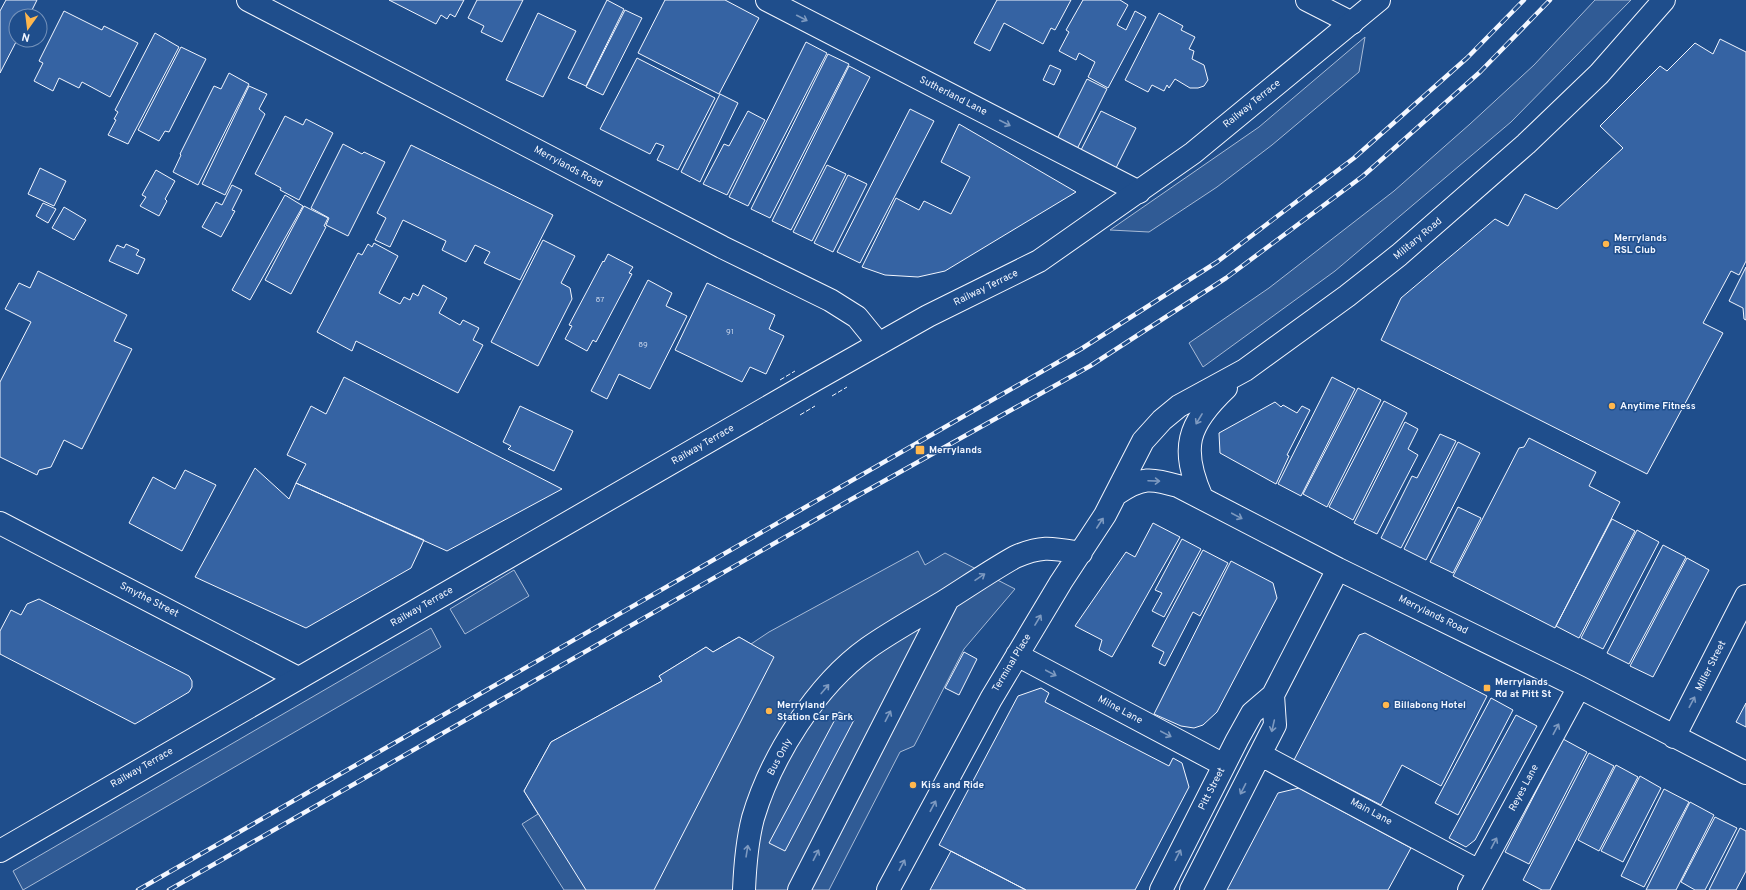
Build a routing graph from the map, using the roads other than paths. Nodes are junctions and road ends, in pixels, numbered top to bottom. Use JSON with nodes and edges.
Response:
{"nodes":[{"id":1,"x":248,"y":0,"type":"edge"},
{"id":2,"x":767,"y":0,"type":"edge"},
{"id":3,"x":1307,"y":0,"type":"edge"},
{"id":4,"x":1379,"y":0,"type":"edge"},
{"id":5,"x":1664,"y":0,"type":"edge"},
{"id":6,"x":1352,"y":23,"type":"junction"},
{"id":7,"x":1139,"y":192,"type":"junction"},
{"id":8,"x":879,"y":344,"type":"junction"},
{"id":9,"x":1245,"y":370,"type":"junction"},
{"id":10,"x":1143,"y":441,"type":"joint"},
{"id":11,"x":1118,"y":493,"type":"junction"},
{"id":12,"x":1202,"y":498,"type":"junction"},
{"id":13,"x":0,"y":524,"type":"edge"},
{"id":14,"x":1081,"y":553,"type":"junction"},
{"id":15,"x":1338,"y":569,"type":"junction"},
{"id":16,"x":1746,"y":596,"type":"edge"},
{"id":17,"x":948,"y":599,"type":"junction"},
{"id":18,"x":1017,"y":655,"type":"junction"},
{"id":19,"x":298,"y":678,"type":"junction"},
{"id":20,"x":1578,"y":687,"type":"junction"},
{"id":21,"x":1273,"y":695,"type":"junction"},
{"id":22,"x":1674,"y":737,"type":"junction"},
{"id":23,"x":1261,"y":754,"type":"junction"},
{"id":24,"x":1224,"y":765,"type":"junction"},
{"id":25,"x":1746,"y":773,"type":"edge"},
{"id":26,"x":0,"y":851,"type":"edge"},
{"id":27,"x":1479,"y":871,"type":"junction"},
{"id":28,"x":744,"y":890,"type":"edge"},
{"id":29,"x":799,"y":890,"type":"edge"},
{"id":30,"x":888,"y":890,"type":"edge"},
{"id":31,"x":1161,"y":890,"type":"edge"},
{"id":32,"x":1191,"y":890,"type":"edge"},
{"id":33,"x":1469,"y":890,"type":"edge"}],
"edges":[{"from":1,"to":8,"type":"street","name":"Merrylands Road"},
{"from":2,"to":7,"type":"street","name":"Sutherland Lane","one_way":true},
{"from":3,"to":6,"type":"street"},
{"from":4,"to":6,"type":"street","name":"Railway Terrace"},
{"from":5,"to":9,"type":"street","name":"Military Road"},
{"from":6,"to":7,"type":"street","name":"Railway Terrace"},
{"from":7,"to":8,"type":"street","name":"Railway Terrace"},
{"from":8,"to":19,"type":"street","name":"Railway Terrace"},
{"from":9,"to":10,"type":"street","name":"Military Road"},
{"from":9,"to":12,"type":"street","one_way":true},
{"from":10,"to":11,"type":"street","name":"Terminal Place"},
{"from":11,"to":12,"type":"street","name":"Merrylands Road","one_way":true},
{"from":14,"to":11,"type":"street","name":"Terminal Place","one_way":true},
{"from":12,"to":15,"type":"street","name":"Merrylands Road","one_way":true},
{"from":13,"to":19,"type":"street","name":"Smythe Street"},
{"from":17,"to":14,"type":"street","name":"Bus Only","one_way":true},
{"from":18,"to":14,"type":"street","name":"Terminal Place","one_way":true},
{"from":15,"to":20,"type":"street","name":"Merrylands Road"},
{"from":15,"to":21,"type":"street","name":"Pitt Street"},
{"from":22,"to":16,"type":"street","name":"Miller Street","one_way":true},
{"from":28,"to":17,"type":"street","name":"Bus Only","one_way":true},
{"from":29,"to":17,"type":"street","name":"Bus Only","one_way":true},
{"from":18,"to":24,"type":"street","name":"Milne Lane","one_way":true},
{"from":30,"to":18,"type":"street","name":"Terminal Place","one_way":true},
{"from":19,"to":26,"type":"street","name":"Railway Terrace"},
{"from":20,"to":22,"type":"street","name":"Merrylands Road"},
{"from":27,"to":20,"type":"street","name":"Reyes Lane","one_way":true},
{"from":21,"to":23,"type":"street","one_way":true},
{"from":21,"to":24,"type":"street","name":"Pitt Street"},
{"from":22,"to":25,"type":"street","name":"Merrylands Road"},
{"from":23,"to":27,"type":"street","name":"Main Lane"},
{"from":23,"to":32,"type":"street","one_way":true},
{"from":31,"to":24,"type":"street","name":"Pitt Street","one_way":true},
{"from":27,"to":33,"type":"street","name":"Reyes Lane"}]}
